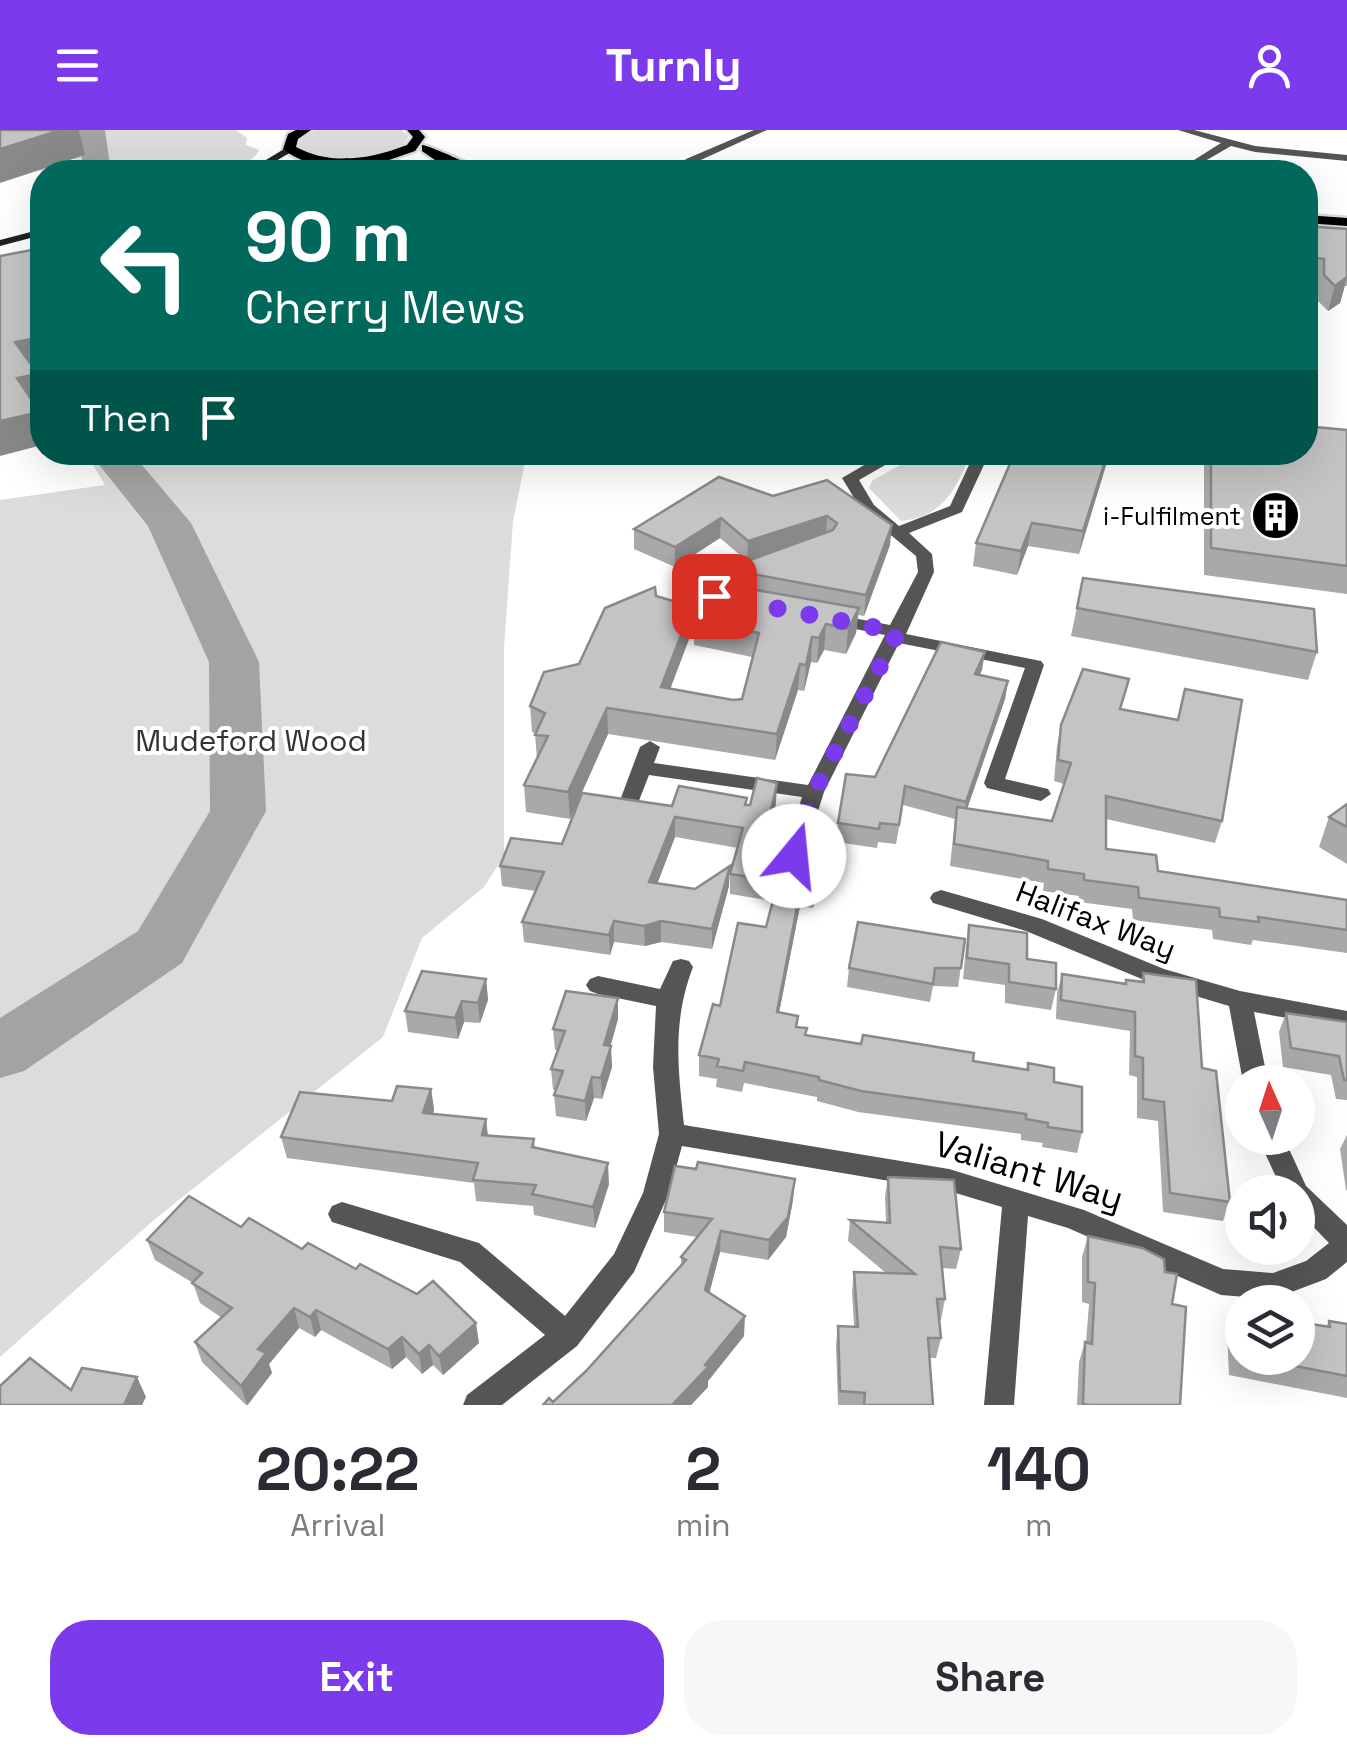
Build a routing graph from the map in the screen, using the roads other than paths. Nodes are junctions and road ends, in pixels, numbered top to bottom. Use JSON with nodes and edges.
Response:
{"nodes":[{"id":1,"x":274,"y":130,"type":"edge"},
{"id":2,"x":305,"y":130,"type":"edge"},
{"id":3,"x":762,"y":130,"type":"edge"},
{"id":4,"x":1183,"y":130,"type":"edge"},
{"id":5,"x":416,"y":136,"type":"edge"},
{"id":6,"x":1228,"y":143,"type":"junction"},
{"id":7,"x":288,"y":145,"type":"junction"},
{"id":8,"x":1347,"y":158,"type":"edge"},
{"id":9,"x":268,"y":160,"type":"edge"},
{"id":10,"x":340,"y":160,"type":"edge"},
{"id":11,"x":360,"y":160,"type":"edge"},
{"id":12,"x":445,"y":160,"type":"edge"},
{"id":13,"x":692,"y":160,"type":"edge"},
{"id":14,"x":1200,"y":160,"type":"edge"},
{"id":15,"x":1318,"y":219,"type":"edge"},
{"id":16,"x":1347,"y":222,"type":"edge"},
{"id":17,"x":1318,"y":230,"type":"edge"},
{"id":18,"x":1347,"y":232,"type":"edge"},
{"id":19,"x":30,"y":235,"type":"edge"},
{"id":20,"x":0,"y":243,"type":"edge"},
{"id":21,"x":877,"y":465,"type":"edge"},
{"id":22,"x":977,"y":465,"type":"edge"},
{"id":23,"x":897,"y":532,"type":"junction"},
{"id":24,"x":776,"y":561,"type":"edge"},
{"id":25,"x":715,"y":598,"type":"edge"},
{"id":26,"x":806,"y":614,"type":"edge"},
{"id":27,"x":897,"y":634,"type":"junction"},
{"id":28,"x":814,"y":792,"type":"junction"},
{"id":29,"x":1041,"y":794,"type":"dead end"},
{"id":30,"x":626,"y":811,"type":"edge"},
{"id":31,"x":794,"y":856,"type":"edge"},
{"id":32,"x":941,"y":898,"type":"dead end"},
{"id":33,"x":681,"y":968,"type":"dead end"},
{"id":34,"x":598,"y":985,"type":"dead end"},
{"id":35,"x":668,"y":1000,"type":"junction"},
{"id":36,"x":1240,"y":1000,"type":"junction"},
{"id":37,"x":1347,"y":1020,"type":"edge"},
{"id":38,"x":1251,"y":1065,"type":"edge"},
{"id":39,"x":672,"y":1134,"type":"junction"},
{"id":40,"x":1016,"y":1199,"type":"junction"},
{"id":41,"x":1315,"y":1211,"type":"edge"},
{"id":42,"x":342,"y":1214,"type":"dead end"},
{"id":43,"x":1347,"y":1244,"type":"edge"},
{"id":44,"x":567,"y":1336,"type":"junction"},
{"id":45,"x":478,"y":1405,"type":"edge"},
{"id":46,"x":999,"y":1405,"type":"edge"}],
"edges":[{"from":1,"to":7,"type":"main road"},
{"from":2,"to":7,"type":"main road"},
{"from":3,"to":13,"type":"street"},
{"from":4,"to":6,"type":"street"},
{"from":5,"to":11,"type":"main road"},
{"from":5,"to":12,"type":"main road"},
{"from":6,"to":8,"type":"street"},
{"from":6,"to":14,"type":"street"},
{"from":7,"to":9,"type":"main road"},
{"from":7,"to":10,"type":"main road"},
{"from":15,"to":16,"type":"main road"},
{"from":17,"to":18,"type":"main road"},
{"from":19,"to":20,"type":"main road"},
{"from":21,"to":23,"type":"street"},
{"from":22,"to":23,"type":"street"},
{"from":23,"to":27,"type":"street"},
{"from":24,"to":25,"type":"street"},
{"from":26,"to":27,"type":"street"},
{"from":27,"to":28,"type":"street"},
{"from":27,"to":29,"type":"street"},
{"from":28,"to":30,"type":"street"},
{"from":28,"to":31,"type":"street"},
{"from":32,"to":36,"type":"street","name":"Halifax Way"},
{"from":33,"to":35,"type":"street"},
{"from":34,"to":35,"type":"street"},
{"from":35,"to":39,"type":"street"},
{"from":36,"to":37,"type":"street","name":"Halifax Way"},
{"from":36,"to":38,"type":"street"},
{"from":39,"to":40,"type":"street","name":"Valiant Way"},
{"from":39,"to":44,"type":"street"},
{"from":40,"to":43,"type":"street","name":"Valiant Way"},
{"from":40,"to":46,"type":"street"},
{"from":41,"to":43,"type":"street"},
{"from":42,"to":44,"type":"street"},
{"from":44,"to":45,"type":"street"}]}
